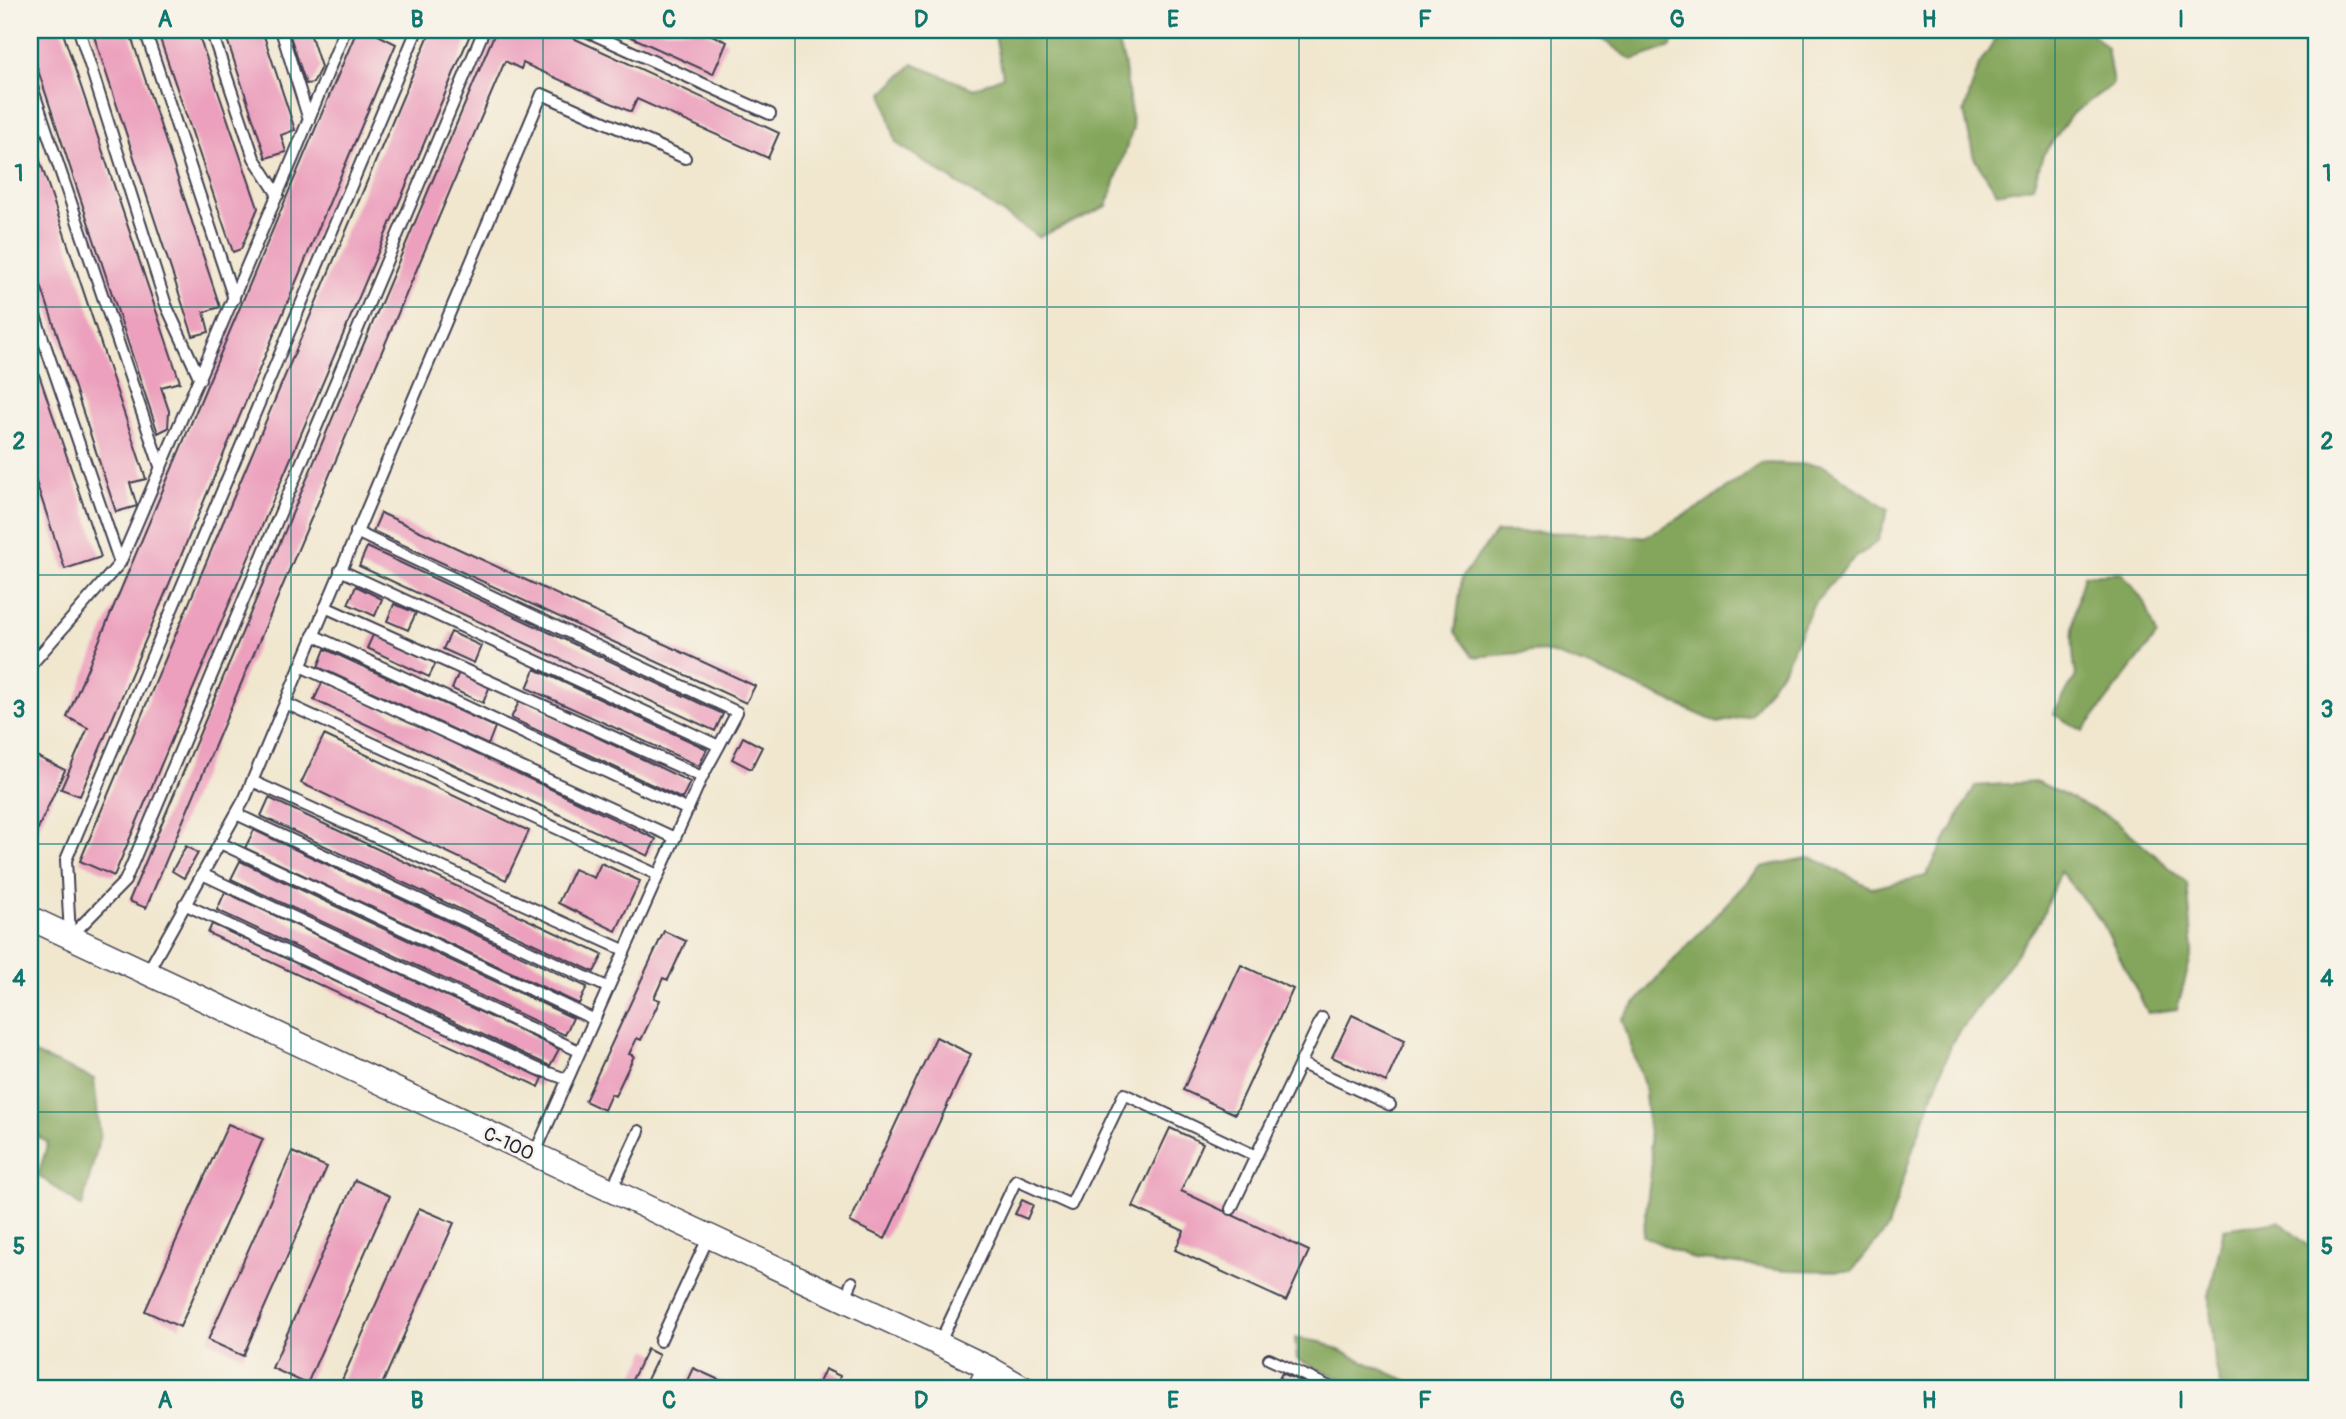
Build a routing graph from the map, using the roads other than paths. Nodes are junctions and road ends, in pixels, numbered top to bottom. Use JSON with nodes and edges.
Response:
{"nodes":[{"id":1,"x":79,"y":30,"type":"edge"},
{"id":2,"x":145,"y":30,"type":"edge"},
{"id":3,"x":211,"y":30,"type":"edge"},
{"id":4,"x":281,"y":30,"type":"edge"},
{"id":5,"x":345,"y":30,"type":"edge"},
{"id":6,"x":417,"y":30,"type":"edge"},
{"id":7,"x":484,"y":30,"type":"edge"},
{"id":8,"x":584,"y":30,"type":"edge"},
{"id":9,"x":30,"y":81,"type":"edge"},
{"id":10,"x":770,"y":114,"type":"dead end"},
{"id":11,"x":309,"y":120,"type":"junction"},
{"id":12,"x":685,"y":158,"type":"dead end"},
{"id":13,"x":278,"y":195,"type":"junction"},
{"id":14,"x":234,"y":299,"type":"junction"},
{"id":15,"x":30,"y":301,"type":"edge"},
{"id":16,"x":200,"y":379,"type":"junction"},
{"id":17,"x":161,"y":469,"type":"junction"},
{"id":18,"x":356,"y":532,"type":"junction"},
{"id":19,"x":120,"y":562,"type":"junction"},
{"id":20,"x":340,"y":570,"type":"junction"},
{"id":21,"x":325,"y":607,"type":"junction"},
{"id":22,"x":313,"y":635,"type":"junction"},
{"id":23,"x":30,"y":666,"type":"edge"},
{"id":24,"x":300,"y":666,"type":"junction"},
{"id":25,"x":285,"y":703,"type":"junction"},
{"id":26,"x":719,"y":746,"type":"junction"},
{"id":27,"x":702,"y":777,"type":"junction"},
{"id":28,"x":252,"y":781,"type":"junction"},
{"id":29,"x":688,"y":810,"type":"junction"},
{"id":30,"x":236,"y":814,"type":"junction"},
{"id":31,"x":675,"y":838,"type":"junction"},
{"id":32,"x":220,"y":843,"type":"junction"},
{"id":33,"x":202,"y":874,"type":"junction"},
{"id":34,"x":658,"y":875,"type":"junction"},
{"id":35,"x":184,"y":904,"type":"junction"},
{"id":36,"x":30,"y":918,"type":"edge"},
{"id":37,"x":70,"y":937,"type":"junction"},
{"id":38,"x":624,"y":950,"type":"junction"},
{"id":39,"x":147,"y":973,"type":"junction"},
{"id":40,"x":607,"y":988,"type":"junction"},
{"id":41,"x":1322,"y":1018,"type":"dead end"},
{"id":42,"x":593,"y":1019,"type":"junction"},
{"id":43,"x":579,"y":1051,"type":"junction"},
{"id":44,"x":1300,"y":1063,"type":"junction"},
{"id":45,"x":566,"y":1079,"type":"junction"},
{"id":46,"x":1390,"y":1105,"type":"dead end"},
{"id":47,"x":639,"y":1131,"type":"dead end"},
{"id":48,"x":534,"y":1155,"type":"junction"},
{"id":49,"x":1256,"y":1156,"type":"junction"},
{"id":50,"x":611,"y":1191,"type":"junction"},
{"id":51,"x":1231,"y":1209,"type":"dead end"},
{"id":52,"x":709,"y":1236,"type":"junction"},
{"id":53,"x":660,"y":1341,"type":"dead end"},
{"id":54,"x":939,"y":1344,"type":"junction"},
{"id":55,"x":1269,"y":1359,"type":"dead end"},
{"id":56,"x":989,"y":1368,"type":"junction"},
{"id":57,"x":978,"y":1389,"type":"edge"},
{"id":58,"x":1025,"y":1389,"type":"edge"},
{"id":59,"x":1334,"y":1389,"type":"edge"}],
"edges":[{"from":1,"to":16,"type":"lane"},
{"from":2,"to":14,"type":"lane"},
{"from":3,"to":13,"type":"lane"},
{"from":4,"to":11,"type":"lane"},
{"from":5,"to":11,"type":"lane"},
{"from":6,"to":37,"type":"lane"},
{"from":7,"to":37,"type":"lane"},
{"from":8,"to":10,"type":"lane"},
{"from":9,"to":17,"type":"lane"},
{"from":11,"to":13,"type":"lane"},
{"from":12,"to":18,"type":"lane"},
{"from":13,"to":14,"type":"lane"},
{"from":14,"to":16,"type":"lane"},
{"from":15,"to":19,"type":"lane"},
{"from":16,"to":17,"type":"lane"},
{"from":17,"to":19,"type":"lane"},
{"from":18,"to":20,"type":"lane"},
{"from":18,"to":26,"type":"lane"},
{"from":19,"to":23,"type":"lane"},
{"from":20,"to":21,"type":"lane"},
{"from":20,"to":26,"type":"lane"},
{"from":21,"to":22,"type":"lane"},
{"from":21,"to":27,"type":"lane"},
{"from":22,"to":24,"type":"lane"},
{"from":22,"to":29,"type":"lane"},
{"from":24,"to":25,"type":"lane"},
{"from":24,"to":31,"type":"lane"},
{"from":25,"to":28,"type":"lane"},
{"from":25,"to":34,"type":"lane"},
{"from":26,"to":27,"type":"lane"},
{"from":27,"to":29,"type":"lane"},
{"from":28,"to":30,"type":"lane"},
{"from":28,"to":38,"type":"lane"},
{"from":29,"to":31,"type":"lane"},
{"from":30,"to":32,"type":"lane"},
{"from":30,"to":40,"type":"lane"},
{"from":31,"to":34,"type":"lane"},
{"from":32,"to":33,"type":"lane"},
{"from":32,"to":42,"type":"lane"},
{"from":33,"to":35,"type":"lane"},
{"from":33,"to":43,"type":"lane"},
{"from":34,"to":38,"type":"lane"},
{"from":35,"to":39,"type":"lane"},
{"from":35,"to":45,"type":"lane"},
{"from":36,"to":37,"type":"street","name":"С-100"},
{"from":37,"to":39,"type":"street","name":"С-100"},
{"from":38,"to":40,"type":"lane"},
{"from":39,"to":48,"type":"street","name":"С-100"},
{"from":40,"to":42,"type":"lane"},
{"from":41,"to":44,"type":"lane"},
{"from":42,"to":43,"type":"lane"},
{"from":43,"to":45,"type":"lane"},
{"from":44,"to":46,"type":"lane"},
{"from":44,"to":49,"type":"lane"},
{"from":45,"to":48,"type":"lane"},
{"from":47,"to":50,"type":"lane"},
{"from":48,"to":50,"type":"street","name":"С-100"},
{"from":49,"to":51,"type":"lane"},
{"from":49,"to":54,"type":"lane"},
{"from":50,"to":52,"type":"street","name":"С-100"},
{"from":52,"to":53,"type":"lane"},
{"from":52,"to":54,"type":"street","name":"С-100"},
{"from":54,"to":56,"type":"street","name":"С-100"},
{"from":55,"to":59,"type":"lane"},
{"from":56,"to":57,"type":"street"},
{"from":56,"to":58,"type":"street","name":"С-100"}]}
